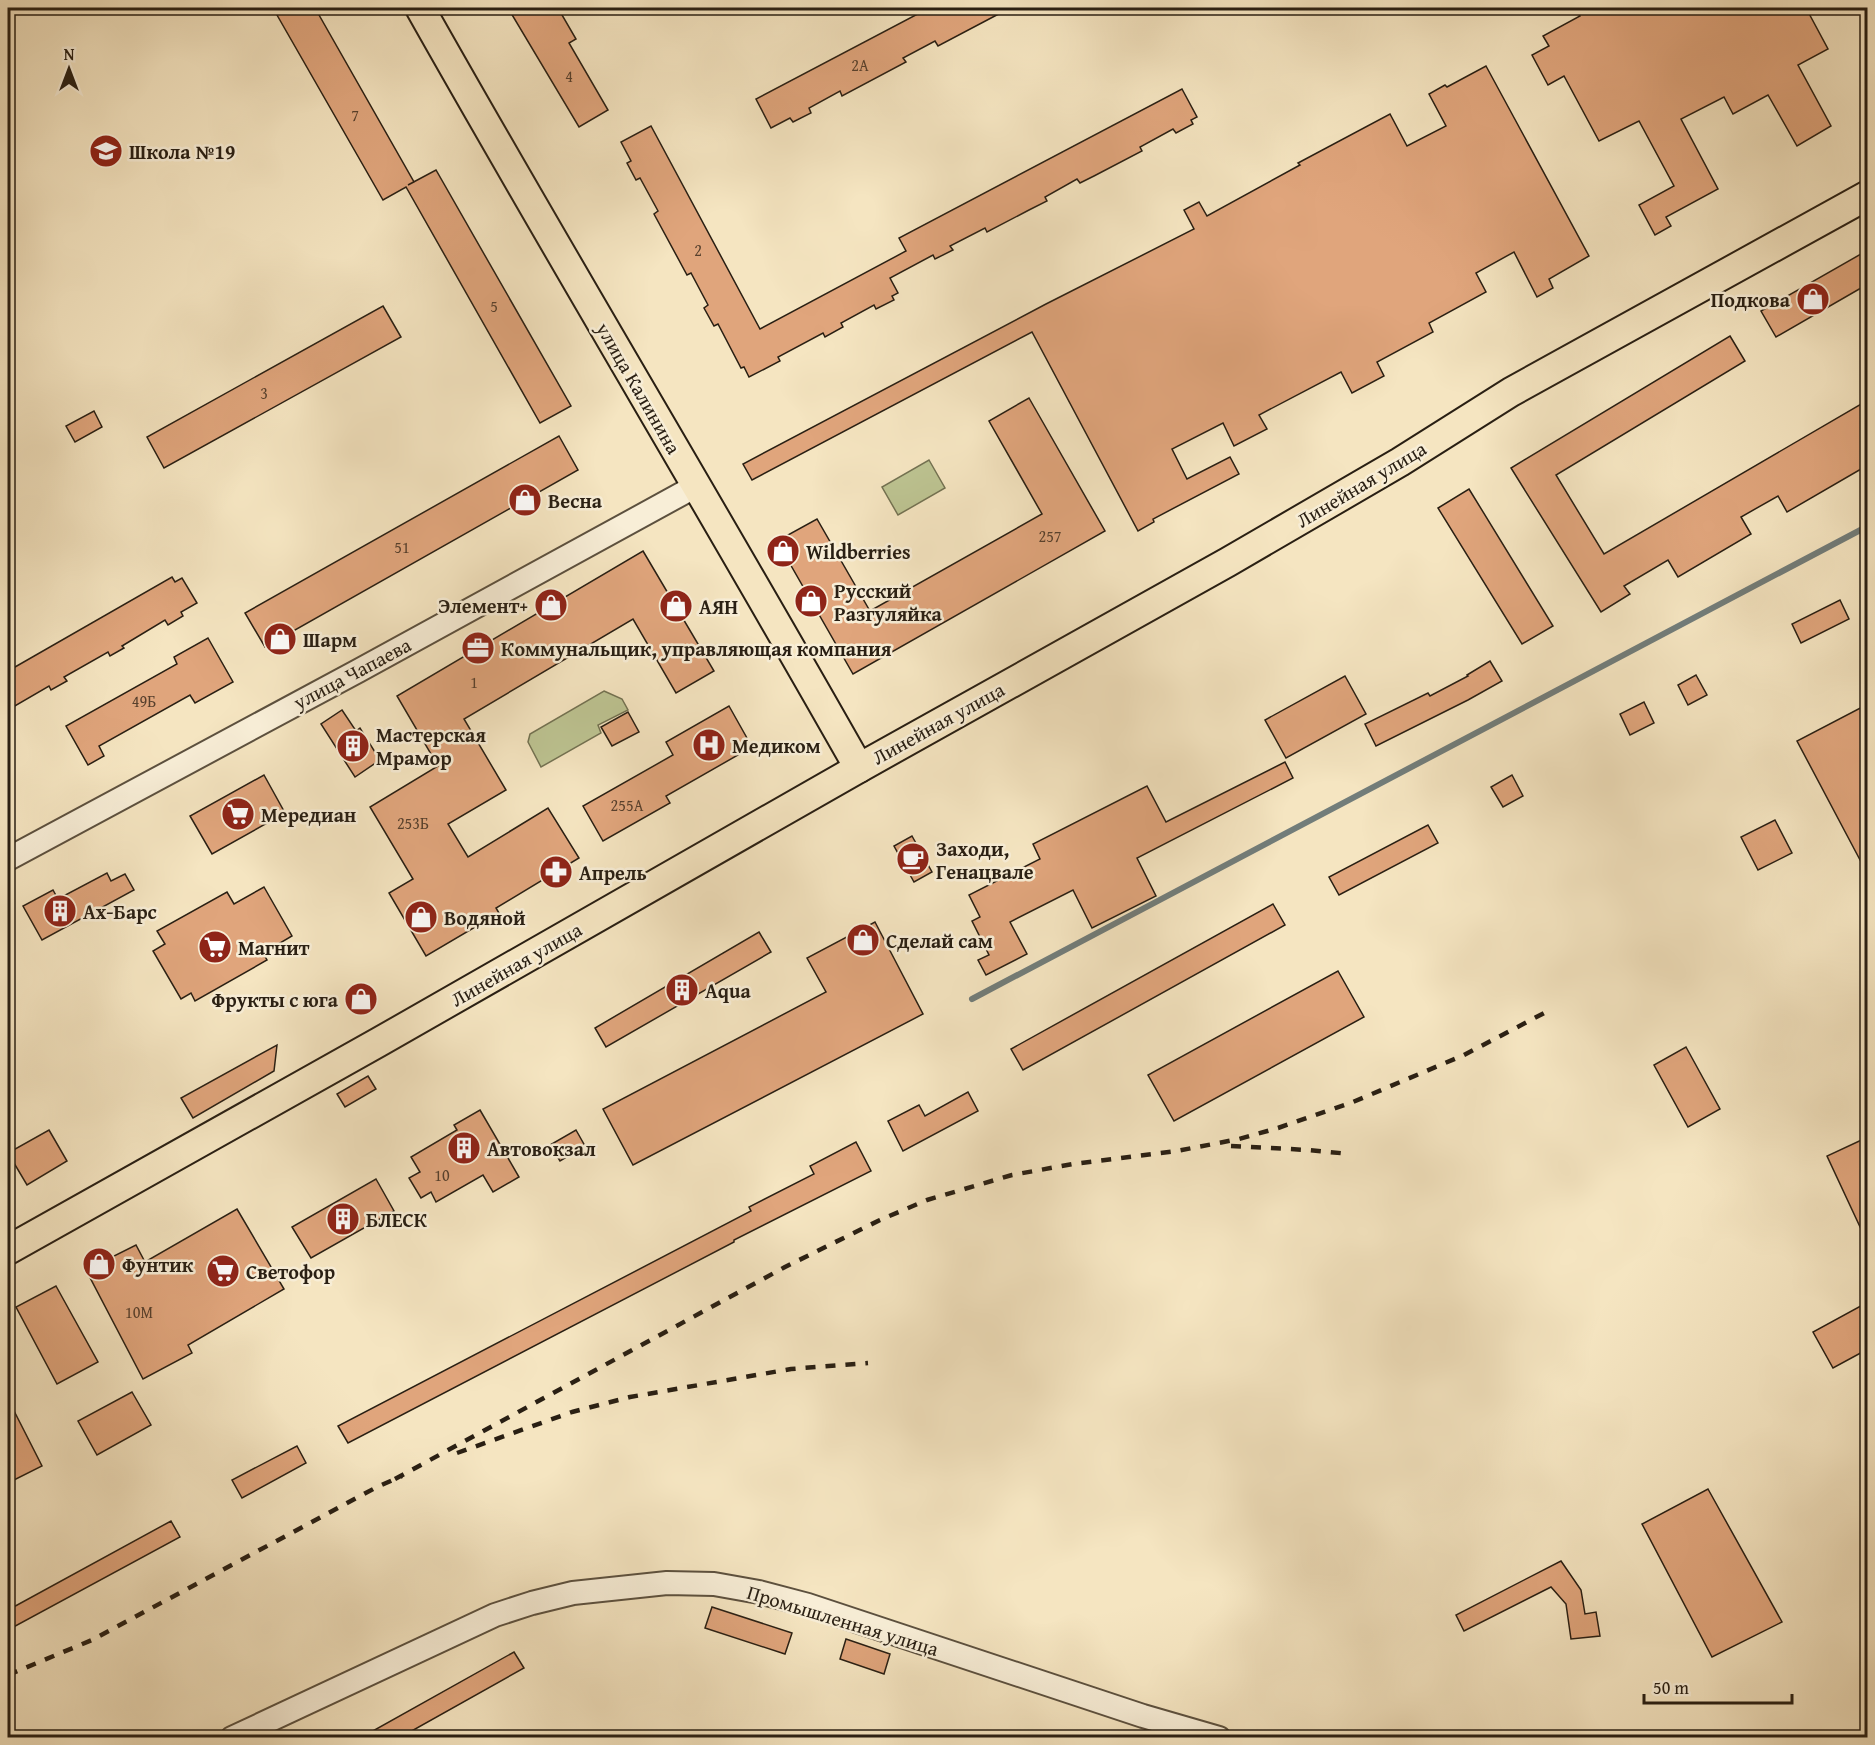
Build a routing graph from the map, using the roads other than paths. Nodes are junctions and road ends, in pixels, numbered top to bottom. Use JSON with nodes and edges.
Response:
{"nodes":[{"id":1,"x":420,"y":8,"type":"edge"},
{"id":2,"x":1868,"y":195,"type":"edge"},
{"id":3,"x":696,"y":486,"type":"junction"},
{"id":4,"x":859,"y":768,"type":"junction"},
{"id":5,"x":8,"y":859,"type":"edge"},
{"id":6,"x":8,"y":1250,"type":"edge"},
{"id":7,"x":232,"y":1737,"type":"edge"},
{"id":8,"x":1219,"y":1737,"type":"edge"}],
"edges":[{"from":1,"to":3,"type":"main road","name":"улица Калинина"},
{"from":2,"to":4,"type":"main road","name":"Линейная улица"},
{"from":3,"to":4,"type":"main road","name":"улица Калинина"},
{"from":3,"to":5,"type":"street","name":"улица Чапаева"},
{"from":4,"to":6,"type":"main road","name":"Линейная улица"},
{"from":7,"to":8,"type":"street","name":"Промышленная улица"}]}
